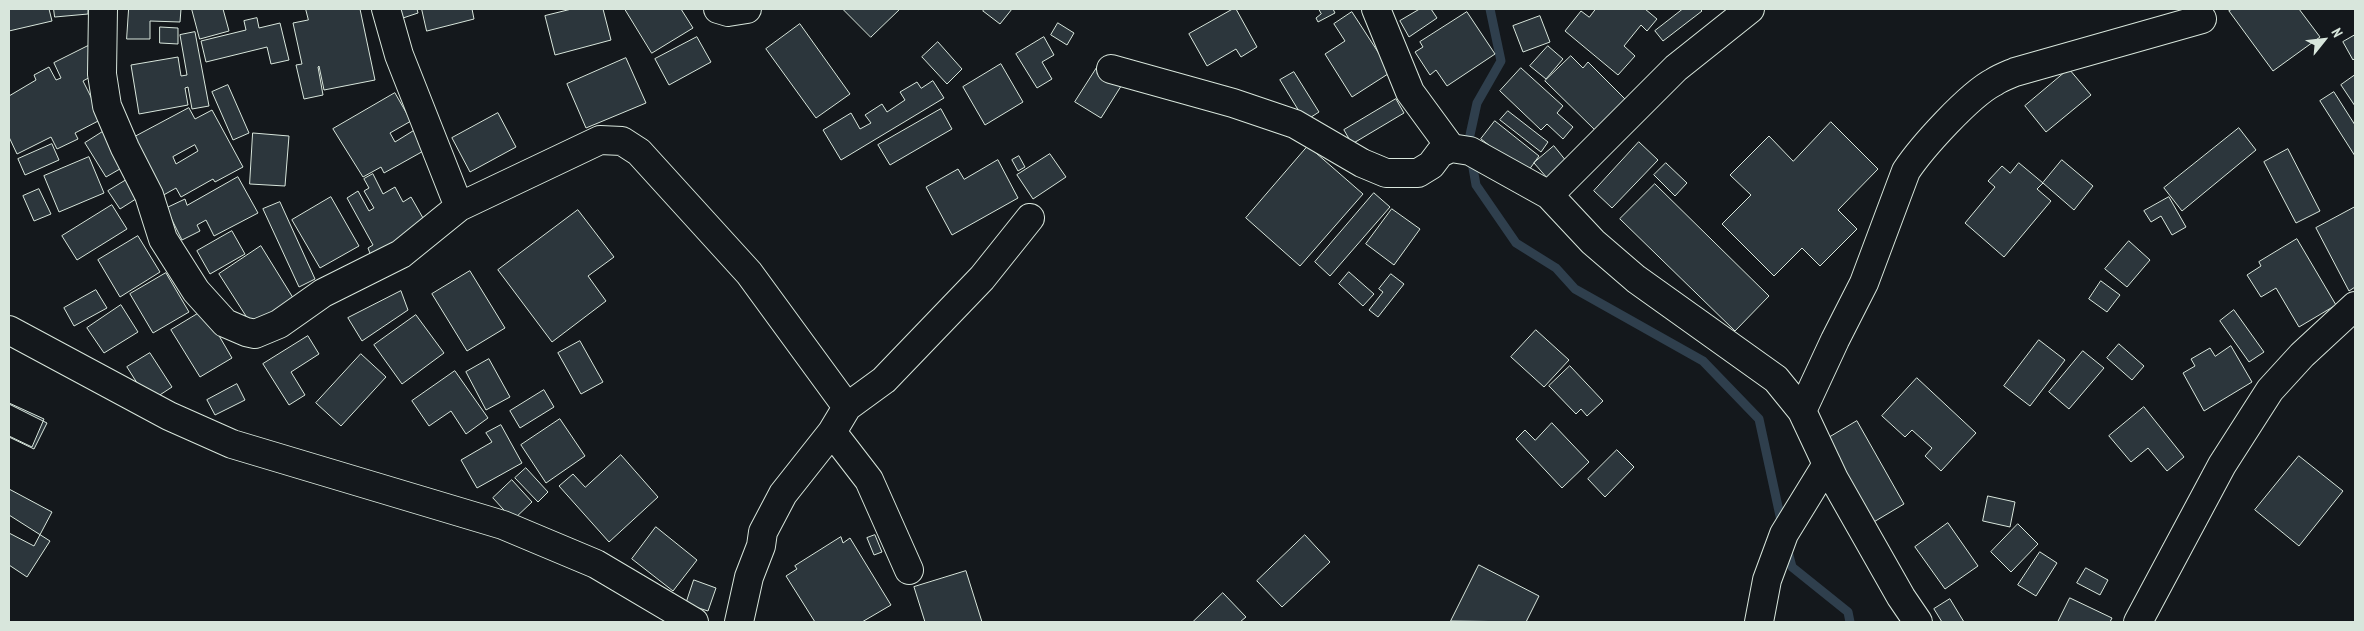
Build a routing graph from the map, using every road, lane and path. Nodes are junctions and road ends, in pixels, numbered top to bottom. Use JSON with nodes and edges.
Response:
{"nodes":[{"id":1,"x":103,"y":9,"type":"edge"},
{"id":2,"x":386,"y":9,"type":"edge"},
{"id":3,"x":718,"y":9,"type":"edge"},
{"id":4,"x":747,"y":9,"type":"edge"},
{"id":5,"x":1376,"y":9,"type":"edge"},
{"id":6,"x":1750,"y":9,"type":"edge"},
{"id":7,"x":2202,"y":19,"type":"dead end"},
{"id":8,"x":1111,"y":69,"type":"dead end"},
{"id":9,"x":1451,"y":148,"type":"junction"},
{"id":10,"x":1549,"y":195,"type":"junction"},
{"id":11,"x":459,"y":207,"type":"junction"},
{"id":12,"x":1030,"y":218,"type":"dead end"},
{"id":13,"x":2355,"y":306,"type":"edge"},
{"id":14,"x":9,"y":330,"type":"edge"},
{"id":15,"x":847,"y":407,"type":"junction"},
{"id":16,"x":1802,"y":411,"type":"junction"},
{"id":17,"x":832,"y":432,"type":"junction"},
{"id":18,"x":1827,"y":464,"type":"junction"},
{"id":19,"x":909,"y":570,"type":"dead end"},
{"id":20,"x":694,"y":622,"type":"edge"},
{"id":21,"x":739,"y":622,"type":"edge"},
{"id":22,"x":1759,"y":622,"type":"edge"},
{"id":23,"x":1918,"y":622,"type":"edge"},
{"id":24,"x":2138,"y":622,"type":"edge"}],
"edges":[{"from":1,"to":11,"type":"street"},
{"from":2,"to":11,"type":"street"},
{"from":3,"to":4,"type":"street"},
{"from":5,"to":9,"type":"street"},
{"from":6,"to":10,"type":"street"},
{"from":7,"to":16,"type":"street"},
{"from":8,"to":9,"type":"street"},
{"from":9,"to":10,"type":"street"},
{"from":10,"to":16,"type":"street"},
{"from":11,"to":15,"type":"street"},
{"from":12,"to":15,"type":"street"},
{"from":13,"to":24,"type":"street"},
{"from":14,"to":20,"type":"street"},
{"from":15,"to":17,"type":"street"},
{"from":16,"to":18,"type":"street"},
{"from":17,"to":19,"type":"street"},
{"from":17,"to":21,"type":"street"},
{"from":18,"to":22,"type":"street"},
{"from":18,"to":23,"type":"street"}]}
